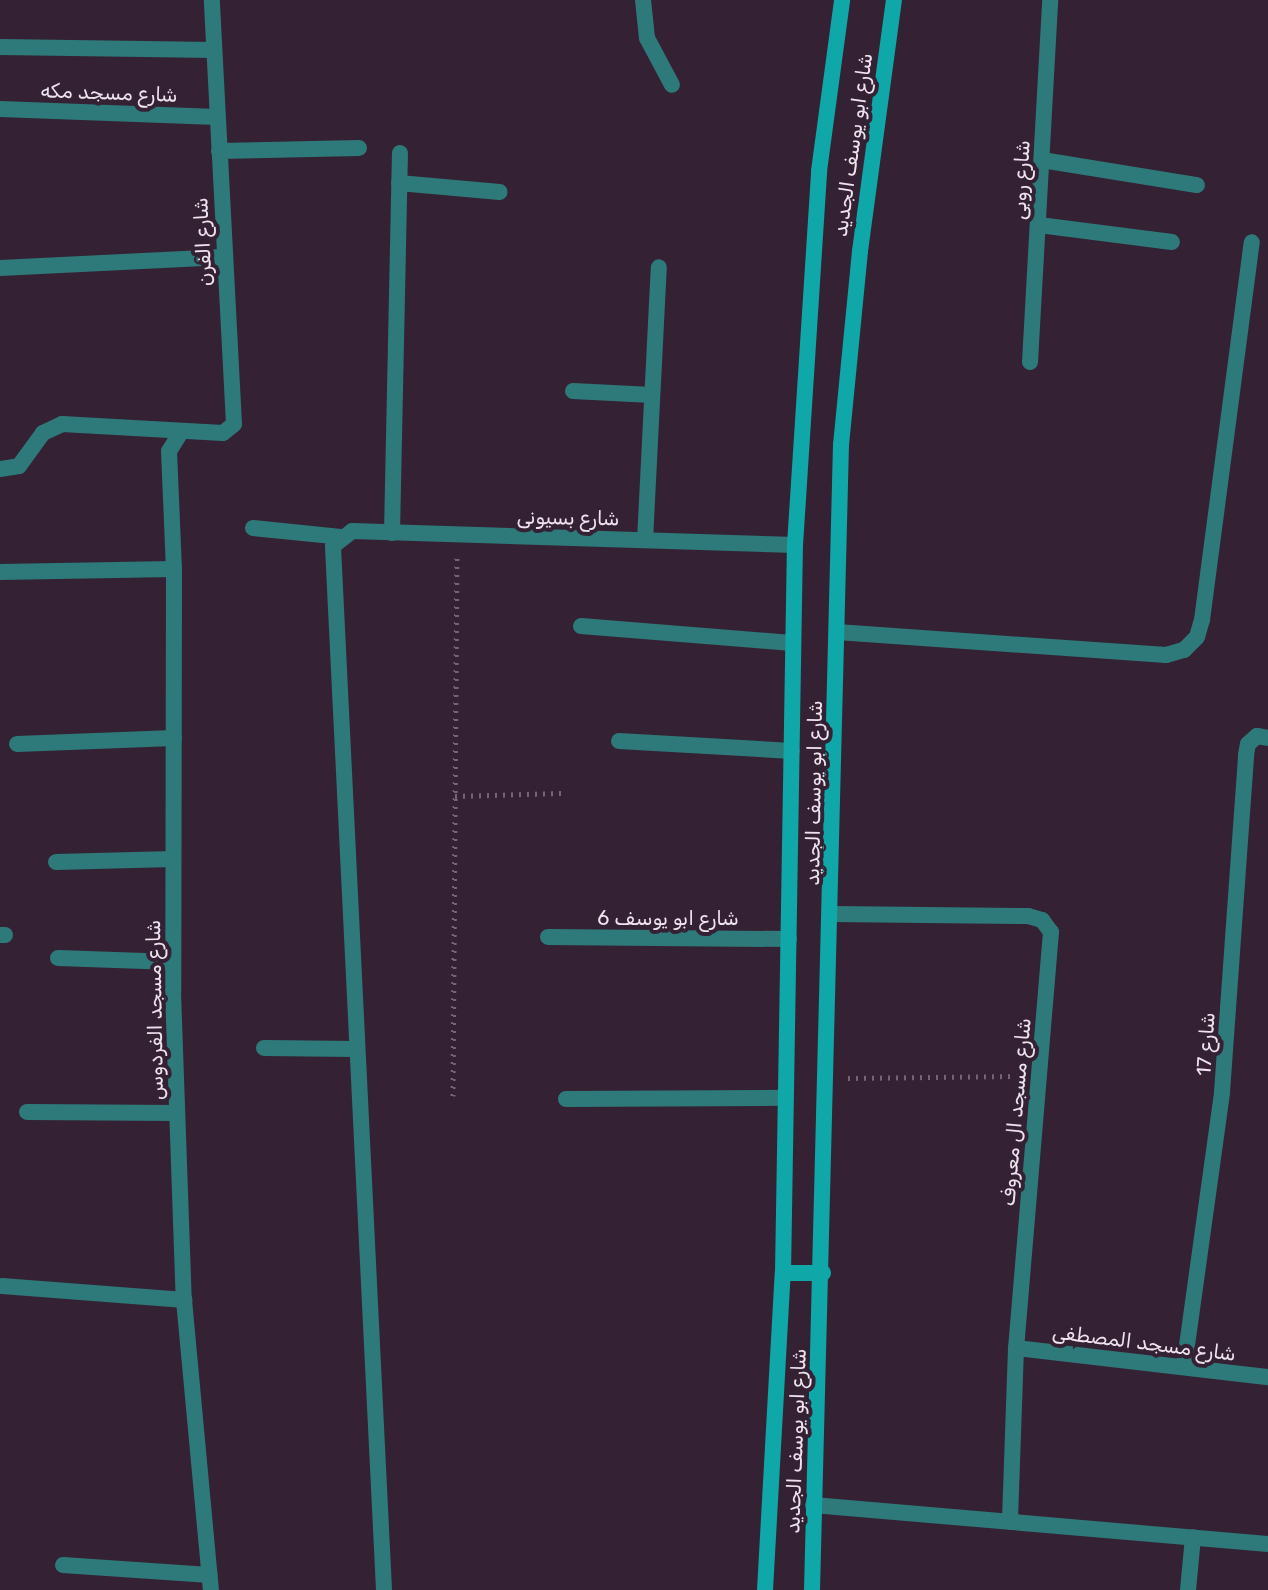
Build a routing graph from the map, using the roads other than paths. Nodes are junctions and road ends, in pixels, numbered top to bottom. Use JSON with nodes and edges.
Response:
{"nodes":[{"id":1,"x":212,"y":0,"type":"edge"},
{"id":2,"x":643,"y":0,"type":"edge"},
{"id":3,"x":842,"y":0,"type":"edge"},
{"id":4,"x":894,"y":0,"type":"edge"},
{"id":5,"x":1050,"y":0,"type":"edge"},
{"id":6,"x":0,"y":47,"type":"edge"},
{"id":7,"x":214,"y":50,"type":"junction"},
{"id":8,"x":672,"y":85,"type":"dead end"},
{"id":9,"x":0,"y":109,"type":"edge"},
{"id":10,"x":217,"y":117,"type":"junction"},
{"id":11,"x":359,"y":148,"type":"dead end"},
{"id":12,"x":219,"y":151,"type":"junction"},
{"id":13,"x":400,"y":153,"type":"dead end"},
{"id":14,"x":1042,"y":160,"type":"junction"},
{"id":15,"x":399,"y":183,"type":"junction"},
{"id":16,"x":1197,"y":185,"type":"dead end"},
{"id":17,"x":500,"y":192,"type":"dead end"},
{"id":18,"x":1039,"y":225,"type":"junction"},
{"id":19,"x":1172,"y":242,"type":"dead end"},
{"id":20,"x":1252,"y":242,"type":"dead end"},
{"id":21,"x":224,"y":257,"type":"junction"},
{"id":22,"x":659,"y":267,"type":"dead end"},
{"id":23,"x":0,"y":268,"type":"edge"},
{"id":24,"x":1030,"y":362,"type":"dead end"},
{"id":25,"x":573,"y":391,"type":"dead end"},
{"id":26,"x":652,"y":395,"type":"junction"},
{"id":27,"x":181,"y":432,"type":"junction"},
{"id":28,"x":0,"y":469,"type":"edge"},
{"id":29,"x":253,"y":528,"type":"dead end"},
{"id":30,"x":392,"y":533,"type":"junction"},
{"id":31,"x":341,"y":537,"type":"junction"},
{"id":32,"x":645,"y":540,"type":"junction"},
{"id":33,"x":795,"y":545,"type":"junction"},
{"id":34,"x":174,"y":569,"type":"junction"},
{"id":35,"x":0,"y":572,"type":"edge"},
{"id":36,"x":581,"y":626,"type":"dead end"},
{"id":37,"x":837,"y":632,"type":"junction"},
{"id":38,"x":791,"y":643,"type":"junction"},
{"id":39,"x":174,"y":738,"type":"junction"},
{"id":40,"x":1268,"y":738,"type":"edge"},
{"id":41,"x":619,"y":741,"type":"dead end"},
{"id":42,"x":17,"y":744,"type":"dead end"},
{"id":43,"x":792,"y":751,"type":"junction"},
{"id":44,"x":173,"y":859,"type":"junction"},
{"id":45,"x":56,"y":862,"type":"dead end"},
{"id":46,"x":832,"y":914,"type":"junction"},
{"id":47,"x":548,"y":937,"type":"dead end"},
{"id":48,"x":789,"y":939,"type":"junction"},
{"id":49,"x":58,"y":958,"type":"dead end"},
{"id":50,"x":173,"y":962,"type":"junction"},
{"id":51,"x":264,"y":1048,"type":"dead end"},
{"id":52,"x":355,"y":1049,"type":"junction"},
{"id":53,"x":785,"y":1098,"type":"junction"},
{"id":54,"x":566,"y":1099,"type":"dead end"},
{"id":55,"x":27,"y":1112,"type":"dead end"},
{"id":56,"x":177,"y":1113,"type":"junction"},
{"id":57,"x":783,"y":1273,"type":"junction"},
{"id":58,"x":823,"y":1273,"type":"junction"},
{"id":59,"x":2,"y":1286,"type":"dead end"},
{"id":60,"x":184,"y":1300,"type":"junction"},
{"id":61,"x":1016,"y":1348,"type":"junction"},
{"id":62,"x":1184,"y":1367,"type":"junction"},
{"id":63,"x":1268,"y":1377,"type":"edge"},
{"id":64,"x":813,"y":1505,"type":"junction"},
{"id":65,"x":1010,"y":1522,"type":"junction"},
{"id":66,"x":1193,"y":1537,"type":"junction"},
{"id":67,"x":1268,"y":1544,"type":"edge"},
{"id":68,"x":63,"y":1565,"type":"dead end"},
{"id":69,"x":210,"y":1582,"type":"edge"},
{"id":70,"x":384,"y":1590,"type":"edge"},
{"id":71,"x":765,"y":1590,"type":"edge"},
{"id":72,"x":812,"y":1590,"type":"edge"},
{"id":73,"x":1188,"y":1590,"type":"edge"}],
"edges":[{"from":1,"to":7,"type":"street","name":"شارع الفرن"},
{"from":2,"to":8,"type":"street"},
{"from":3,"to":33,"type":"street","name":"شارع ابو يوسف الجديد"},
{"from":4,"to":37,"type":"street","name":"شارع ابو يوسف الجديد"},
{"from":5,"to":14,"type":"street","name":"شارع روبى"},
{"from":6,"to":7,"type":"street"},
{"from":7,"to":10,"type":"street","name":"شارع الفرن"},
{"from":9,"to":10,"type":"street","name":"شارع مسجد مكه"},
{"from":10,"to":12,"type":"street","name":"شارع الفرن"},
{"from":11,"to":12,"type":"street"},
{"from":12,"to":21,"type":"street","name":"شارع الفرن"},
{"from":13,"to":15,"type":"street"},
{"from":14,"to":16,"type":"street"},
{"from":14,"to":18,"type":"street","name":"شارع روبى"},
{"from":15,"to":17,"type":"street"},
{"from":15,"to":30,"type":"street"},
{"from":18,"to":19,"type":"street"},
{"from":18,"to":24,"type":"street","name":"شارع روبى"},
{"from":20,"to":37,"type":"street"},
{"from":21,"to":23,"type":"street"},
{"from":21,"to":27,"type":"street","name":"شارع الفرن"},
{"from":22,"to":26,"type":"street"},
{"from":25,"to":26,"type":"street"},
{"from":26,"to":32,"type":"street"},
{"from":27,"to":28,"type":"street"},
{"from":27,"to":34,"type":"street","name":"شارع مسجد الفردوس"},
{"from":29,"to":31,"type":"street","name":"شارع بسيونى"},
{"from":30,"to":31,"type":"street","name":"شارع بسيونى"},
{"from":30,"to":32,"type":"street","name":"شارع بسيونى"},
{"from":31,"to":52,"type":"street"},
{"from":32,"to":33,"type":"street","name":"شارع بسيونى"},
{"from":33,"to":38,"type":"street","name":"شارع ابو يوسف الجديد"},
{"from":34,"to":35,"type":"street"},
{"from":34,"to":39,"type":"street","name":"شارع مسجد الفردوس"},
{"from":36,"to":38,"type":"street"},
{"from":37,"to":46,"type":"street","name":"شارع ابو يوسف الجديد"},
{"from":38,"to":43,"type":"street","name":"شارع ابو يوسف الجديد"},
{"from":39,"to":42,"type":"street"},
{"from":39,"to":44,"type":"street","name":"شارع مسجد الفردوس"},
{"from":40,"to":62,"type":"street","name":"شارع 17"},
{"from":41,"to":43,"type":"street"},
{"from":43,"to":48,"type":"street","name":"شارع ابو يوسف الجديد"},
{"from":44,"to":45,"type":"street"},
{"from":44,"to":50,"type":"street","name":"شارع مسجد الفردوس"},
{"from":46,"to":58,"type":"street","name":"شارع ابو يوسف الجديد"},
{"from":46,"to":61,"type":"street","name":"شارع مسجد ال معروف"},
{"from":47,"to":48,"type":"street","name":"شارع ابو يوسف 6"},
{"from":48,"to":53,"type":"street","name":"شارع ابو يوسف الجديد"},
{"from":49,"to":50,"type":"street"},
{"from":50,"to":56,"type":"street","name":"شارع مسجد الفردوس"},
{"from":51,"to":52,"type":"street"},
{"from":52,"to":70,"type":"street"},
{"from":53,"to":54,"type":"street"},
{"from":53,"to":57,"type":"street","name":"شارع ابو يوسف الجديد"},
{"from":55,"to":56,"type":"street"},
{"from":56,"to":60,"type":"street","name":"شارع مسجد الفردوس"},
{"from":57,"to":58,"type":"street"},
{"from":57,"to":71,"type":"street","name":"شارع ابو يوسف الجديد"},
{"from":58,"to":64,"type":"street","name":"شارع ابو يوسف الجديد"},
{"from":59,"to":60,"type":"street"},
{"from":60,"to":69,"type":"street","name":"شارع مسجد الفردوس"},
{"from":61,"to":62,"type":"street","name":"شارع مسجد المصطفى"},
{"from":61,"to":65,"type":"street","name":"شارع مسجد ال معروف"},
{"from":62,"to":63,"type":"street","name":"شارع مسجد المصطفى"},
{"from":64,"to":65,"type":"street"},
{"from":64,"to":72,"type":"street","name":"شارع ابو يوسف الجديد"},
{"from":65,"to":66,"type":"street"},
{"from":66,"to":67,"type":"street"},
{"from":66,"to":73,"type":"street"},
{"from":68,"to":69,"type":"street"}]}
